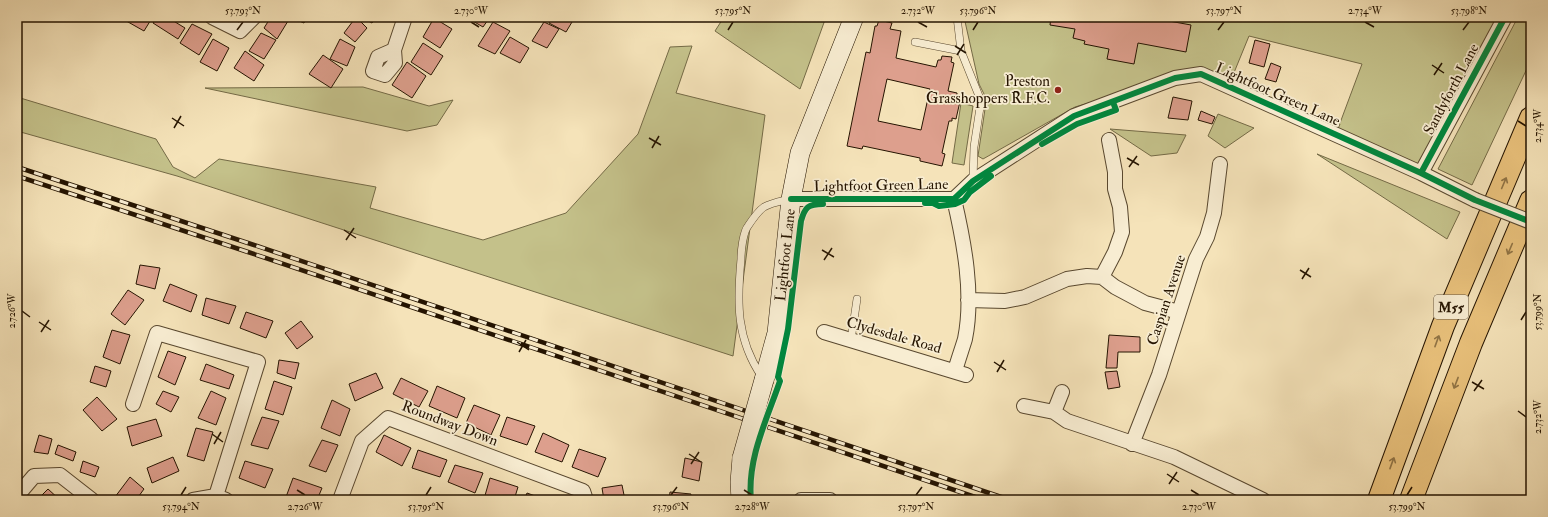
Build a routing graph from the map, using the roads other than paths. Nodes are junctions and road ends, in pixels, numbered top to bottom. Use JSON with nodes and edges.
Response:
{"nodes":[{"id":1,"x":212,"y":17,"type":"edge"},
{"id":2,"x":254,"y":17,"type":"edge"},
{"id":3,"x":405,"y":17,"type":"edge"},
{"id":4,"x":854,"y":17,"type":"edge"},
{"id":5,"x":957,"y":17,"type":"edge"},
{"id":6,"x":1505,"y":17,"type":"edge"},
{"id":7,"x":915,"y":42,"type":"dead end"},
{"id":8,"x":394,"y":50,"type":"dead end"},
{"id":9,"x":961,"y":51,"type":"junction"},
{"id":10,"x":1531,"y":118,"type":"edge"},
{"id":11,"x":1109,"y":140,"type":"dead end"},
{"id":12,"x":1220,"y":164,"type":"dead end"},
{"id":13,"x":1421,"y":173,"type":"junction"},
{"id":14,"x":973,"y":181,"type":"junction"},
{"id":15,"x":790,"y":198,"type":"junction"},
{"id":16,"x":954,"y":199,"type":"junction"},
{"id":17,"x":1531,"y":201,"type":"edge"},
{"id":18,"x":1531,"y":222,"type":"edge"},
{"id":19,"x":1102,"y":277,"type":"junction"},
{"id":20,"x":857,"y":299,"type":"dead end"},
{"id":21,"x":968,"y":300,"type":"junction"},
{"id":22,"x":1179,"y":312,"type":"junction"},
{"id":23,"x":824,"y":332,"type":"dead end"},
{"id":24,"x":851,"y":340,"type":"junction"},
{"id":25,"x":764,"y":380,"type":"junction"},
{"id":26,"x":1062,"y":392,"type":"dead end"},
{"id":27,"x":133,"y":404,"type":"dead end"},
{"id":28,"x":1024,"y":406,"type":"dead end"},
{"id":29,"x":1054,"y":412,"type":"junction"},
{"id":30,"x":1132,"y":444,"type":"junction"},
{"id":31,"x":17,"y":496,"type":"edge"},
{"id":32,"x":221,"y":498,"type":"edge"},
{"id":33,"x":92,"y":500,"type":"edge"},
{"id":34,"x":193,"y":500,"type":"edge"},
{"id":35,"x":340,"y":500,"type":"edge"},
{"id":36,"x":586,"y":500,"type":"edge"},
{"id":37,"x":741,"y":500,"type":"edge"},
{"id":38,"x":801,"y":500,"type":"edge"},
{"id":39,"x":830,"y":500,"type":"edge"},
{"id":40,"x":1263,"y":500,"type":"edge"},
{"id":41,"x":1379,"y":500,"type":"edge"},
{"id":42,"x":1411,"y":500,"type":"edge"}],
"edges":[{"from":1,"to":2,"type":"street"},
{"from":3,"to":8,"type":"street"},
{"from":4,"to":15,"type":"main road","name":"Lightfoot Lane"},
{"from":5,"to":9,"type":"lane"},
{"from":6,"to":13,"type":"street","name":"Sandyforth Lane"},
{"from":7,"to":9,"type":"lane"},
{"from":9,"to":14,"type":"lane"},
{"from":41,"to":10,"type":"highway","number":"M55","one_way":true},
{"from":11,"to":19,"type":"street"},
{"from":12,"to":22,"type":"street","name":"Caspian Avenue"},
{"from":13,"to":14,"type":"street","name":"Lightfoot Green Lane"},
{"from":13,"to":18,"type":"street","name":"Lightfoot Green Lane","bridge":true},
{"from":14,"to":16,"type":"street","name":"Lightfoot Green Lane"},
{"from":15,"to":16,"type":"street","name":"Lightfoot Green Lane"},
{"from":15,"to":25,"type":"main road","name":"Lightfoot Lane"},
{"from":15,"to":25,"type":"lane"},
{"from":16,"to":21,"type":"street","name":"Clydesdale Road"},
{"from":17,"to":42,"type":"highway","number":"M55","one_way":true},
{"from":19,"to":21,"type":"street"},
{"from":19,"to":22,"type":"street"},
{"from":20,"to":24,"type":"lane"},
{"from":21,"to":24,"type":"street","name":"Clydesdale Road"},
{"from":22,"to":30,"type":"street","name":"Caspian Avenue"},
{"from":23,"to":24,"type":"street","name":"Clydesdale Road"},
{"from":25,"to":37,"type":"main road","name":"Lightfoot Lane","bridge":true},
{"from":26,"to":29,"type":"street"},
{"from":27,"to":32,"type":"street"},
{"from":28,"to":29,"type":"street"},
{"from":29,"to":30,"type":"street"},
{"from":30,"to":40,"type":"street"},
{"from":31,"to":33,"type":"street"},
{"from":32,"to":34,"type":"street"},
{"from":35,"to":36,"type":"street","name":"Roundway Down"},
{"from":38,"to":39,"type":"street"}]}
